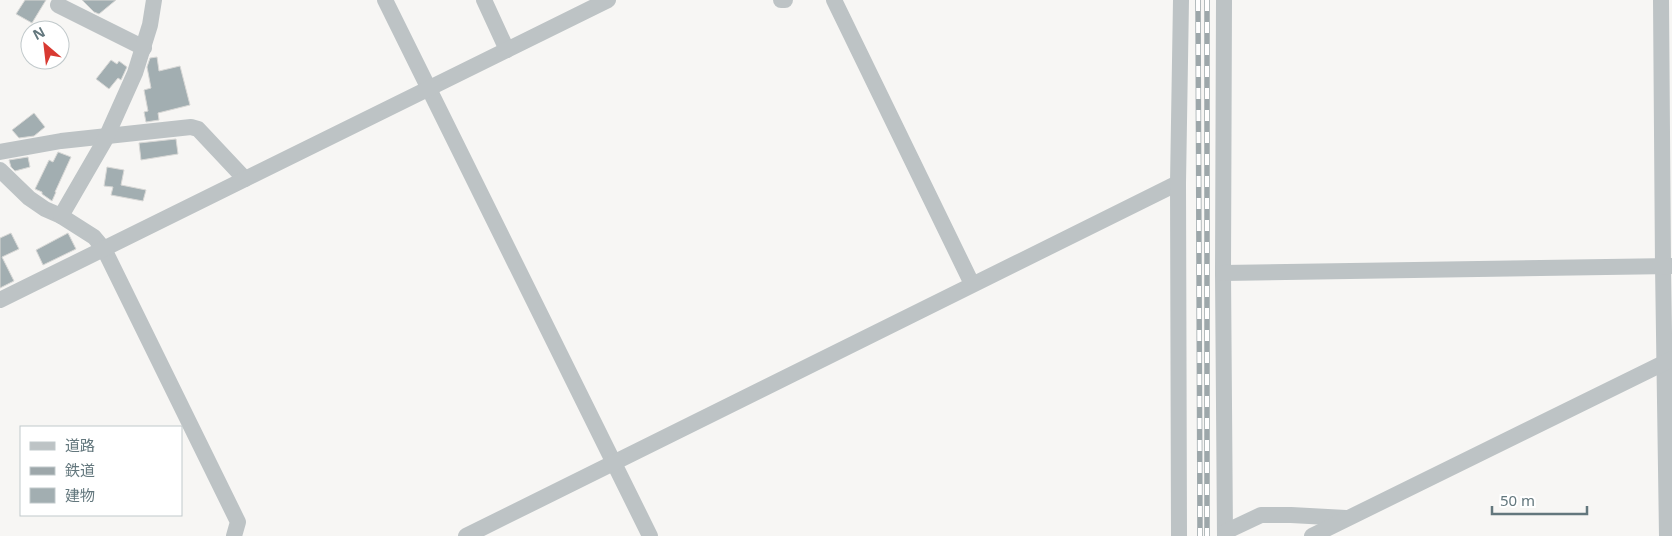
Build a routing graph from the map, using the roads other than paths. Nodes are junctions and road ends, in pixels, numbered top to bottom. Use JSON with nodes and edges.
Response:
{"nodes":[{"id":1,"x":154,"y":0,"type":"edge"},
{"id":2,"x":385,"y":0,"type":"edge"},
{"id":3,"x":484,"y":0,"type":"edge"},
{"id":4,"x":608,"y":0,"type":"edge"},
{"id":5,"x":781,"y":0,"type":"edge"},
{"id":6,"x":785,"y":0,"type":"edge"},
{"id":7,"x":834,"y":0,"type":"edge"},
{"id":8,"x":1181,"y":0,"type":"edge"},
{"id":9,"x":1224,"y":0,"type":"edge"},
{"id":10,"x":1661,"y":0,"type":"edge"},
{"id":11,"x":58,"y":5,"type":"dead end"},
{"id":12,"x":144,"y":48,"type":"junction"},
{"id":13,"x":507,"y":50,"type":"junction"},
{"id":14,"x":429,"y":89,"type":"junction"},
{"id":15,"x":106,"y":138,"type":"junction"},
{"id":16,"x":0,"y":152,"type":"edge"},
{"id":17,"x":0,"y":170,"type":"edge"},
{"id":18,"x":245,"y":179,"type":"junction"},
{"id":19,"x":1178,"y":183,"type":"junction"},
{"id":20,"x":61,"y":216,"type":"junction"},
{"id":21,"x":104,"y":249,"type":"junction"},
{"id":22,"x":1667,"y":266,"type":"edge"},
{"id":23,"x":1223,"y":273,"type":"junction"},
{"id":24,"x":972,"y":284,"type":"junction"},
{"id":25,"x":0,"y":300,"type":"edge"},
{"id":26,"x":1668,"y":361,"type":"edge"},
{"id":27,"x":614,"y":463,"type":"junction"},
{"id":28,"x":1349,"y":518,"type":"junction"},
{"id":29,"x":1225,"y":534,"type":"edge"},
{"id":30,"x":234,"y":536,"type":"edge"},
{"id":31,"x":466,"y":536,"type":"edge"},
{"id":32,"x":650,"y":536,"type":"edge"},
{"id":33,"x":1179,"y":536,"type":"edge"},
{"id":34,"x":1312,"y":536,"type":"edge"},
{"id":35,"x":1667,"y":536,"type":"edge"}],
"edges":[{"from":1,"to":12,"type":"street"},
{"from":2,"to":14,"type":"street"},
{"from":3,"to":13,"type":"street"},
{"from":4,"to":13,"type":"street"},
{"from":5,"to":6,"type":"street"},
{"from":7,"to":24,"type":"street"},
{"from":8,"to":19,"type":"street"},
{"from":9,"to":23,"type":"street"},
{"from":10,"to":22,"type":"street"},
{"from":11,"to":12,"type":"street"},
{"from":12,"to":15,"type":"street"},
{"from":13,"to":14,"type":"street"},
{"from":14,"to":18,"type":"street"},
{"from":14,"to":27,"type":"street"},
{"from":15,"to":16,"type":"street"},
{"from":15,"to":18,"type":"street"},
{"from":15,"to":20,"type":"street"},
{"from":17,"to":20,"type":"street"},
{"from":18,"to":21,"type":"street"},
{"from":19,"to":24,"type":"street"},
{"from":19,"to":33,"type":"street"},
{"from":20,"to":21,"type":"street"},
{"from":21,"to":25,"type":"street"},
{"from":21,"to":30,"type":"street"},
{"from":22,"to":23,"type":"street"},
{"from":22,"to":26,"type":"street"},
{"from":23,"to":29,"type":"street"},
{"from":24,"to":27,"type":"street"},
{"from":26,"to":28,"type":"street"},
{"from":26,"to":35,"type":"street"},
{"from":27,"to":31,"type":"street"},
{"from":27,"to":32,"type":"street"},
{"from":28,"to":29,"type":"street"},
{"from":28,"to":34,"type":"street"}]}
